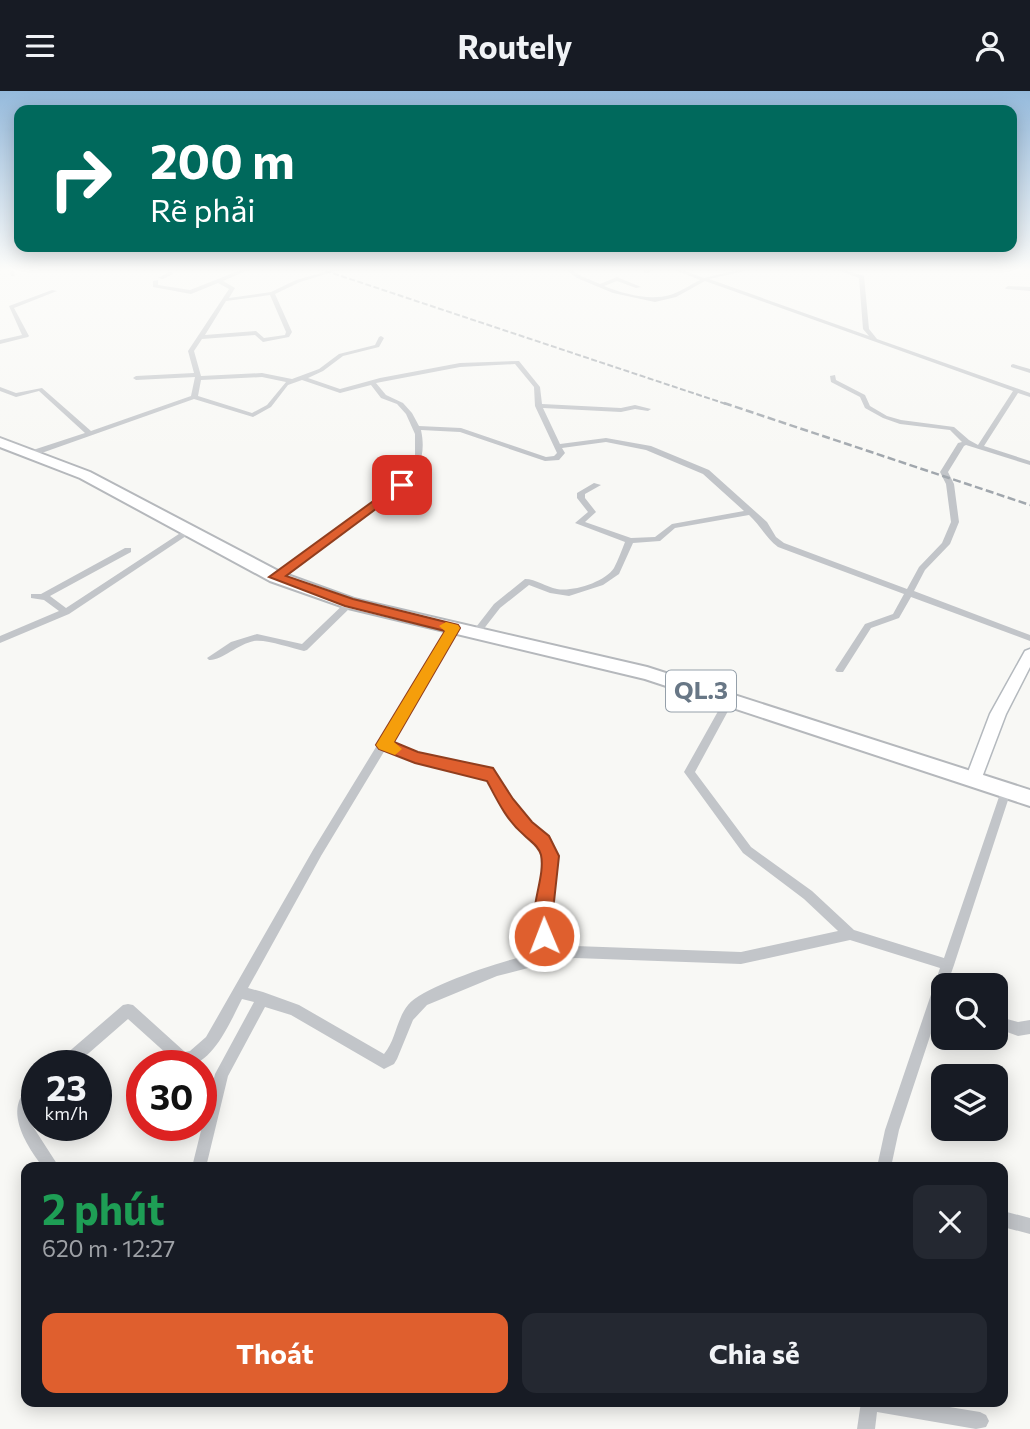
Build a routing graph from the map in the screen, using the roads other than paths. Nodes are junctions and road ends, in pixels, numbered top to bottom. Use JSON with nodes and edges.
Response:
{"nodes":[{"id":1,"x":23,"y":330,"type":"edge"},
{"id":2,"x":203,"y":330,"type":"edge"},
{"id":3,"x":289,"y":330,"type":"edge"},
{"id":4,"x":850,"y":330,"type":"edge"},
{"id":5,"x":868,"y":330,"type":"edge"},
{"id":6,"x":199,"y":337,"type":"junction"},
{"id":7,"x":381,"y":338,"type":"dead end"},
{"id":8,"x":880,"y":341,"type":"junction"},
{"id":9,"x":0,"y":342,"type":"edge"},
{"id":10,"x":1013,"y":366,"type":"dead end"},
{"id":11,"x":1030,"y":371,"type":"edge"},
{"id":12,"x":833,"y":376,"type":"dead end"},
{"id":13,"x":197,"y":377,"type":"junction"},
{"id":14,"x":136,"y":378,"type":"dead end"},
{"id":15,"x":296,"y":379,"type":"junction"},
{"id":16,"x":372,"y":381,"type":"junction"},
{"id":17,"x":0,"y":389,"type":"edge"},
{"id":18,"x":1017,"y":390,"type":"junction"},
{"id":19,"x":1030,"y":395,"type":"edge"},
{"id":20,"x":194,"y":397,"type":"junction"},
{"id":21,"x":538,"y":406,"type":"junction"},
{"id":22,"x":648,"y":409,"type":"dead end"},
{"id":23,"x":418,"y":428,"type":"junction"},
{"id":24,"x":88,"y":432,"type":"junction"},
{"id":25,"x":0,"y":442,"type":"edge"},
{"id":26,"x":966,"y":442,"type":"junction"},
{"id":27,"x":557,"y":447,"type":"junction"},
{"id":28,"x":980,"y":448,"type":"junction"},
{"id":29,"x":33,"y":453,"type":"junction"},
{"id":30,"x":1030,"y":463,"type":"edge"},
{"id":31,"x":597,"y":485,"type":"dead end"},
{"id":32,"x":750,"y":512,"type":"junction"},
{"id":33,"x":188,"y":532,"type":"junction"},
{"id":34,"x":630,"y":541,"type":"junction"},
{"id":35,"x":128,"y":549,"type":"dead end"},
{"id":36,"x":276,"y":577,"type":"junction"},
{"id":37,"x":909,"y":593,"type":"junction"},
{"id":38,"x":350,"y":603,"type":"junction"},
{"id":39,"x":66,"y":611,"type":"junction"},
{"id":40,"x":453,"y":628,"type":"junction"},
{"id":41,"x":476,"y":633,"type":"junction"},
{"id":42,"x":1030,"y":638,"type":"edge"},
{"id":43,"x":0,"y":640,"type":"edge"},
{"id":44,"x":1030,"y":654,"type":"edge"},
{"id":45,"x":212,"y":658,"type":"dead end"},
{"id":46,"x":841,"y":670,"type":"dead end"},
{"id":47,"x":729,"y":700,"type":"junction"},
{"id":48,"x":384,"y":745,"type":"junction"},
{"id":49,"x":973,"y":780,"type":"junction"},
{"id":50,"x":1006,"y":791,"type":"junction"},
{"id":51,"x":1030,"y":798,"type":"edge"},
{"id":52,"x":850,"y":934,"type":"junction"},
{"id":53,"x":553,"y":955,"type":"junction"},
{"id":54,"x":948,"y":965,"type":"junction"},
{"id":55,"x":946,"y":973,"type":"edge"},
{"id":56,"x":241,"y":992,"type":"junction"},
{"id":57,"x":263,"y":998,"type":"junction"},
{"id":58,"x":1008,"y":1026,"type":"edge"},
{"id":59,"x":1030,"y":1027,"type":"edge"},
{"id":60,"x":931,"y":1028,"type":"edge"},
{"id":61,"x":82,"y":1050,"type":"edge"},
{"id":62,"x":34,"y":1141,"type":"edge"},
{"id":63,"x":49,"y":1162,"type":"edge"},
{"id":64,"x":200,"y":1162,"type":"edge"},
{"id":65,"x":884,"y":1162,"type":"edge"},
{"id":66,"x":1008,"y":1220,"type":"edge"},
{"id":67,"x":1030,"y":1226,"type":"edge"},
{"id":68,"x":869,"y":1407,"type":"edge"},
{"id":69,"x":899,"y":1407,"type":"edge"},
{"id":70,"x":980,"y":1421,"type":"dead end"},
{"id":71,"x":866,"y":1429,"type":"edge"}],
"edges":[{"from":1,"to":9,"type":"street"},
{"from":2,"to":6,"type":"street"},
{"from":3,"to":6,"type":"street"},
{"from":4,"to":8,"type":"street"},
{"from":5,"to":8,"type":"street"},
{"from":6,"to":13,"type":"street"},
{"from":7,"to":15,"type":"street"},
{"from":8,"to":18,"type":"street"},
{"from":10,"to":11,"type":"street"},
{"from":12,"to":26,"type":"street"},
{"from":13,"to":14,"type":"street"},
{"from":13,"to":15,"type":"street"},
{"from":13,"to":20,"type":"street"},
{"from":15,"to":16,"type":"street"},
{"from":15,"to":20,"type":"street"},
{"from":16,"to":21,"type":"street"},
{"from":16,"to":23,"type":"street"},
{"from":17,"to":24,"type":"street"},
{"from":18,"to":19,"type":"street"},
{"from":18,"to":28,"type":"street"},
{"from":20,"to":24,"type":"street"},
{"from":21,"to":22,"type":"street"},
{"from":21,"to":27,"type":"street"},
{"from":23,"to":27,"type":"street"},
{"from":23,"to":36,"type":"street"},
{"from":24,"to":29,"type":"street"},
{"from":25,"to":29,"type":"highway","number":"QL.3"},
{"from":26,"to":28,"type":"street"},
{"from":26,"to":37,"type":"street"},
{"from":27,"to":32,"type":"street"},
{"from":28,"to":30,"type":"street"},
{"from":29,"to":33,"type":"highway","number":"QL.3"},
{"from":31,"to":34,"type":"street"},
{"from":32,"to":34,"type":"street"},
{"from":32,"to":37,"type":"street"},
{"from":33,"to":36,"type":"highway","number":"QL.3"},
{"from":33,"to":39,"type":"street"},
{"from":34,"to":41,"type":"street"},
{"from":35,"to":39,"type":"street"},
{"from":36,"to":38,"type":"highway","number":"QL.3"},
{"from":37,"to":42,"type":"street"},
{"from":37,"to":46,"type":"street"},
{"from":38,"to":40,"type":"highway","number":"QL.3"},
{"from":38,"to":45,"type":"street"},
{"from":39,"to":43,"type":"street"},
{"from":40,"to":41,"type":"highway","number":"QL.3"},
{"from":40,"to":48,"type":"street"},
{"from":41,"to":47,"type":"highway","number":"QL.3"},
{"from":44,"to":49,"type":"main road"},
{"from":47,"to":49,"type":"highway","number":"QL.3"},
{"from":47,"to":52,"type":"street"},
{"from":48,"to":53,"type":"street"},
{"from":48,"to":56,"type":"street"},
{"from":49,"to":50,"type":"highway","number":"QL.3"},
{"from":50,"to":51,"type":"highway","number":"QL.3"},
{"from":50,"to":54,"type":"street"},
{"from":52,"to":53,"type":"street"},
{"from":52,"to":54,"type":"street"},
{"from":53,"to":57,"type":"street"},
{"from":54,"to":55,"type":"street"},
{"from":56,"to":57,"type":"street"},
{"from":56,"to":61,"type":"street"},
{"from":57,"to":64,"type":"street"},
{"from":58,"to":59,"type":"street"},
{"from":60,"to":65,"type":"street"},
{"from":62,"to":63,"type":"street"},
{"from":66,"to":67,"type":"street"},
{"from":68,"to":71,"type":"street"},
{"from":69,"to":70,"type":"street"}]}
